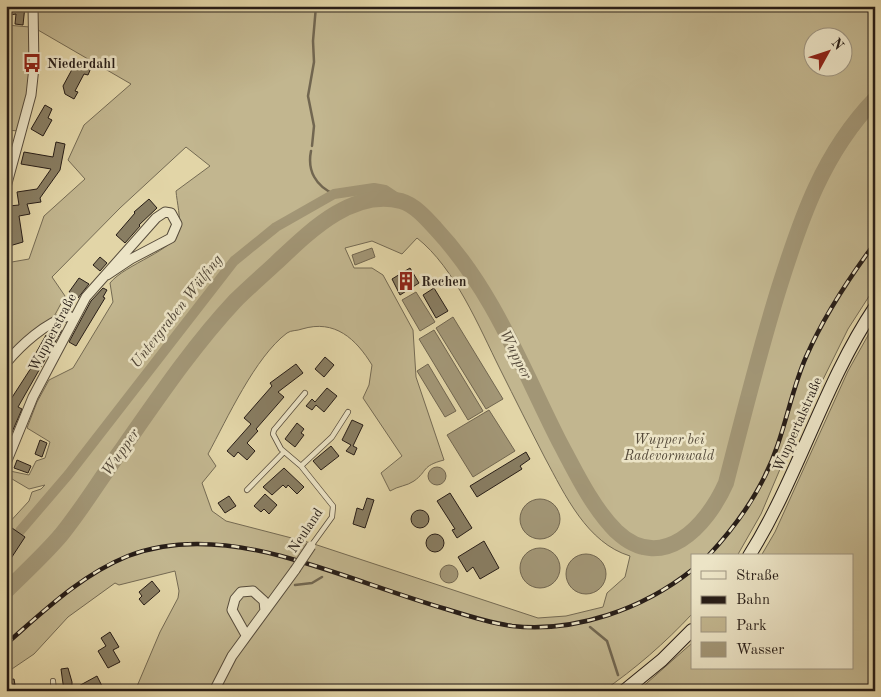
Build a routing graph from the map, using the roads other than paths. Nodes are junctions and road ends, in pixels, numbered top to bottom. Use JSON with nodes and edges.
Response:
{"nodes":[{"id":1,"x":33,"y":6,"type":"edge"},
{"id":2,"x":7,"y":182,"type":"edge"},
{"id":3,"x":107,"y":275,"type":"junction"},
{"id":4,"x":875,"y":307,"type":"edge"},
{"id":5,"x":74,"y":319,"type":"junction"},
{"id":6,"x":6,"y":363,"type":"edge"},
{"id":7,"x":305,"y":393,"type":"dead end"},
{"id":8,"x":348,"y":412,"type":"dead end"},
{"id":9,"x":284,"y":452,"type":"junction"},
{"id":10,"x":6,"y":463,"type":"edge"},
{"id":11,"x":301,"y":466,"type":"junction"},
{"id":12,"x":247,"y":490,"type":"dead end"},
{"id":13,"x":311,"y":546,"type":"joint"},
{"id":14,"x":750,"y":554,"type":"edge"},
{"id":15,"x":265,"y":611,"type":"junction"},
{"id":16,"x":691,"y":631,"type":"edge"},
{"id":17,"x":246,"y":635,"type":"junction"},
{"id":18,"x":53,"y":681,"type":"dead end"},
{"id":19,"x":54,"y":691,"type":"edge"},
{"id":20,"x":214,"y":691,"type":"edge"},
{"id":21,"x":624,"y":691,"type":"edge"}],
"edges":[{"from":1,"to":2,"type":"street"},
{"from":3,"to":3,"type":"street","name":"Wupperstraße"},
{"from":3,"to":5,"type":"street","name":"Wupperstraße"},
{"from":4,"to":14,"type":"main road","name":"Wuppertalstraße"},
{"from":5,"to":6,"type":"street"},
{"from":5,"to":10,"type":"street","name":"Wupperstraße"},
{"from":7,"to":9,"type":"lane","name":"Neuland"},
{"from":8,"to":11,"type":"lane"},
{"from":9,"to":11,"type":"lane","name":"Neuland"},
{"from":9,"to":12,"type":"lane"},
{"from":11,"to":13,"type":"lane","name":"Neuland"},
{"from":13,"to":15,"type":"street","name":"Neuland","bridge":true},
{"from":15,"to":17,"type":"street","name":"Neuland"},
{"from":15,"to":17,"type":"street"},
{"from":16,"to":21,"type":"main road"},
{"from":17,"to":20,"type":"street","name":"Neuland"},
{"from":18,"to":19,"type":"lane"}]}
